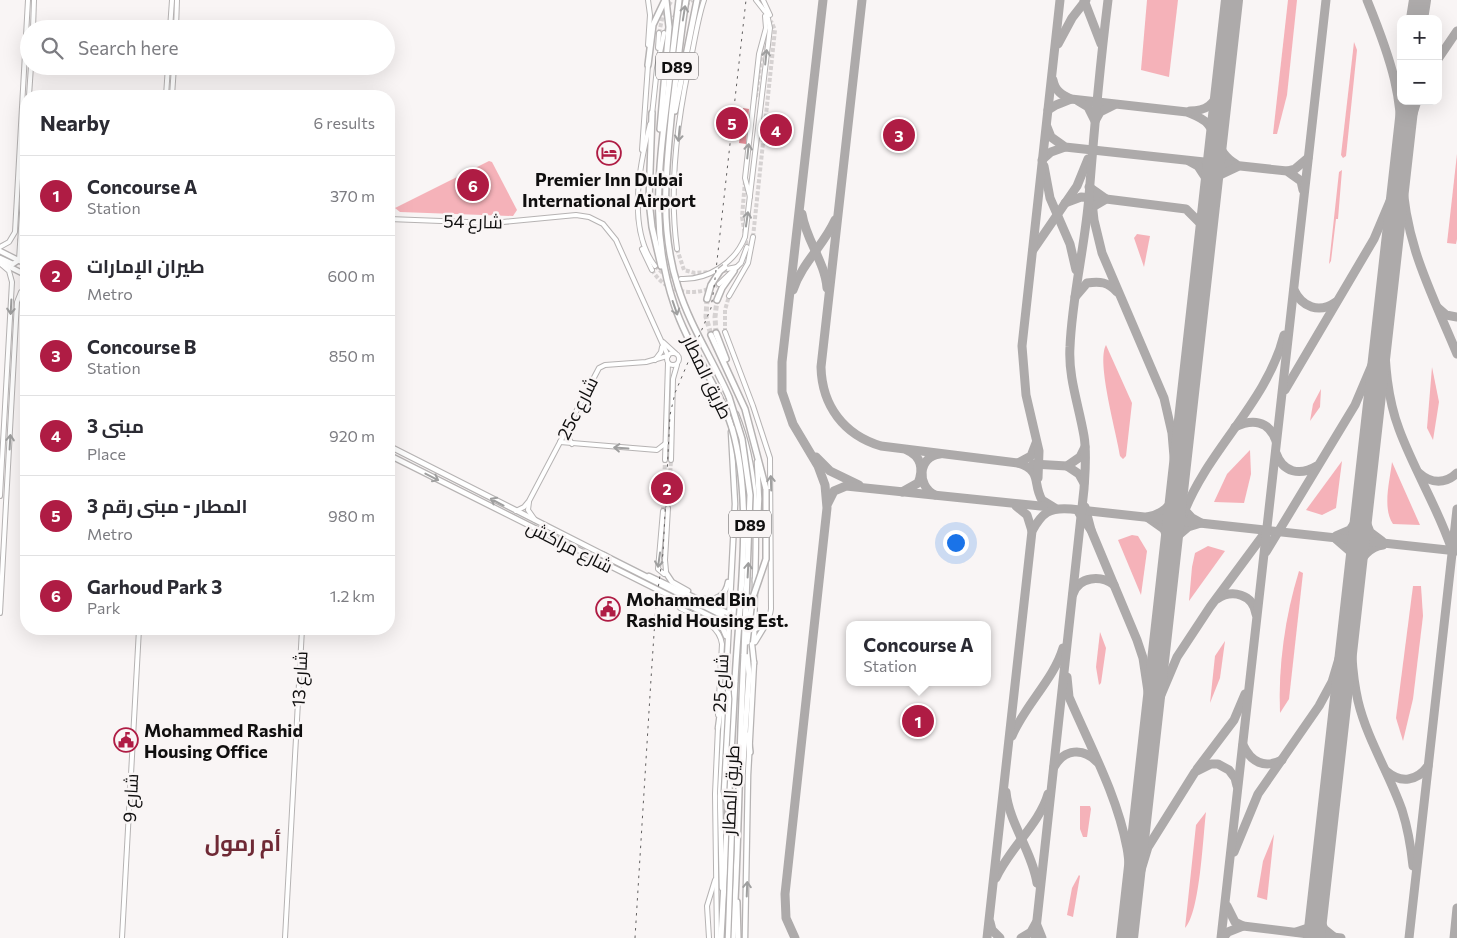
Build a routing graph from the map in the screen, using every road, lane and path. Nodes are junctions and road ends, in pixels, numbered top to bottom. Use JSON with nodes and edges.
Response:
{"nodes":[{"id":1,"x":28,"y":0,"type":"edge"},
{"id":2,"x":34,"y":0,"type":"edge"},
{"id":3,"x":174,"y":0,"type":"edge"},
{"id":4,"x":648,"y":0,"type":"edge"},
{"id":5,"x":679,"y":0,"type":"edge"},
{"id":6,"x":686,"y":0,"type":"edge"},
{"id":7,"x":697,"y":0,"type":"edge"},
{"id":8,"x":704,"y":0,"type":"edge"},
{"id":9,"x":756,"y":0,"type":"edge"},
{"id":10,"x":666,"y":1,"type":"edge"},
{"id":11,"x":764,"y":2,"type":"edge"},
{"id":12,"x":768,"y":15,"type":"tunnel mouth"},
{"id":13,"x":27,"y":20,"type":"edge"},
{"id":14,"x":33,"y":20,"type":"edge"},
{"id":15,"x":171,"y":20,"type":"edge"},
{"id":16,"x":177,"y":20,"type":"edge"},
{"id":17,"x":662,"y":33,"type":"tunnel mouth"},
{"id":18,"x":648,"y":65,"type":"junction"},
{"id":19,"x":24,"y":75,"type":"edge"},
{"id":20,"x":30,"y":75,"type":"edge"},
{"id":21,"x":167,"y":75,"type":"edge"},
{"id":22,"x":173,"y":75,"type":"edge"},
{"id":23,"x":23,"y":90,"type":"edge"},
{"id":24,"x":29,"y":90,"type":"edge"},
{"id":25,"x":166,"y":90,"type":"edge"},
{"id":26,"x":172,"y":90,"type":"edge"},
{"id":27,"x":652,"y":113,"type":"junction"},
{"id":28,"x":670,"y":131,"type":"junction"},
{"id":29,"x":20,"y":141,"type":"edge"},
{"id":30,"x":661,"y":146,"type":"junction"},
{"id":31,"x":641,"y":171,"type":"junction"},
{"id":32,"x":750,"y":199,"type":"junction"},
{"id":33,"x":395,"y":218,"type":"edge"},
{"id":34,"x":753,"y":236,"type":"tunnel mouth"},
{"id":35,"x":0,"y":247,"type":"edge"},
{"id":36,"x":747,"y":247,"type":"tunnel mouth"},
{"id":37,"x":677,"y":249,"type":"tunnel mouth"},
{"id":38,"x":20,"y":250,"type":"edge"},
{"id":39,"x":0,"y":251,"type":"edge"},
{"id":40,"x":751,"y":252,"type":"junction"},
{"id":41,"x":745,"y":255,"type":"junction"},
{"id":42,"x":0,"y":258,"type":"edge"},
{"id":43,"x":19,"y":260,"type":"junction"},
{"id":44,"x":0,"y":263,"type":"edge"},
{"id":45,"x":727,"y":265,"type":"junction"},
{"id":46,"x":654,"y":268,"type":"tunnel mouth"},
{"id":47,"x":736,"y":269,"type":"junction"},
{"id":48,"x":718,"y":271,"type":"junction"},
{"id":49,"x":20,"y":272,"type":"edge"},
{"id":50,"x":681,"y":278,"type":"tunnel mouth"},
{"id":51,"x":719,"y":284,"type":"tunnel mouth"},
{"id":52,"x":669,"y":287,"type":"junction"},
{"id":53,"x":20,"y":294,"type":"edge"},
{"id":54,"x":729,"y":296,"type":"tunnel mouth"},
{"id":55,"x":707,"y":299,"type":"tunnel mouth"},
{"id":56,"x":717,"y":300,"type":"tunnel mouth"},
{"id":57,"x":725,"y":332,"type":"tunnel mouth"},
{"id":58,"x":714,"y":334,"type":"tunnel mouth"},
{"id":59,"x":662,"y":341,"type":"junction"},
{"id":60,"x":676,"y":354,"type":"junction"},
{"id":61,"x":668,"y":356,"type":"junction"},
{"id":62,"x":656,"y":360,"type":"junction"},
{"id":63,"x":667,"y":362,"type":"junction"},
{"id":64,"x":677,"y":364,"type":"junction"},
{"id":65,"x":7,"y":366,"type":"junction"},
{"id":66,"x":14,"y":367,"type":"junction"},
{"id":67,"x":729,"y":397,"type":"junction"},
{"id":68,"x":732,"y":428,"type":"junction"},
{"id":69,"x":565,"y":432,"type":"junction"},
{"id":70,"x":753,"y":438,"type":"junction"},
{"id":71,"x":560,"y":442,"type":"junction"},
{"id":72,"x":666,"y":443,"type":"junction"},
{"id":73,"x":572,"y":444,"type":"junction"},
{"id":74,"x":395,"y":449,"type":"edge"},
{"id":75,"x":395,"y":458,"type":"edge"},
{"id":76,"x":665,"y":460,"type":"tunnel mouth"},
{"id":77,"x":671,"y":460,"type":"tunnel mouth"},
{"id":78,"x":0,"y":496,"type":"edge"},
{"id":79,"x":529,"y":501,"type":"junction"},
{"id":80,"x":668,"y":508,"type":"tunnel mouth"},
{"id":81,"x":515,"y":511,"type":"junction"},
{"id":82,"x":663,"y":511,"type":"tunnel mouth"},
{"id":83,"x":536,"y":522,"type":"junction"},
{"id":84,"x":756,"y":522,"type":"junction"},
{"id":85,"x":733,"y":535,"type":"junction"},
{"id":86,"x":603,"y":555,"type":"junction"},
{"id":87,"x":731,"y":569,"type":"junction"},
{"id":88,"x":666,"y":573,"type":"junction"},
{"id":89,"x":755,"y":579,"type":"junction"},
{"id":90,"x":661,"y":581,"type":"junction"},
{"id":91,"x":691,"y":593,"type":"junction"},
{"id":92,"x":678,"y":600,"type":"junction"},
{"id":93,"x":0,"y":612,"type":"edge"},
{"id":94,"x":729,"y":612,"type":"junction"},
{"id":95,"x":705,"y":614,"type":"junction"},
{"id":96,"x":722,"y":615,"type":"tunnel mouth"},
{"id":97,"x":735,"y":616,"type":"junction"},
{"id":98,"x":769,"y":619,"type":"junction"},
{"id":99,"x":742,"y":623,"type":"junction"},
{"id":100,"x":731,"y":625,"type":"junction"},
{"id":101,"x":747,"y":629,"type":"junction"},
{"id":102,"x":755,"y":630,"type":"junction"},
{"id":103,"x":139,"y":635,"type":"edge"},
{"id":104,"x":302,"y":635,"type":"edge"},
{"id":105,"x":754,"y":643,"type":"junction"},
{"id":106,"x":727,"y":644,"type":"junction"},
{"id":107,"x":746,"y":645,"type":"tunnel mouth"},
{"id":108,"x":744,"y":654,"type":"junction"},
{"id":109,"x":754,"y":663,"type":"junction"},
{"id":110,"x":727,"y":677,"type":"junction"},
{"id":111,"x":726,"y":686,"type":"junction"},
{"id":112,"x":748,"y":687,"type":"junction"},
{"id":113,"x":718,"y":728,"type":"junction"},
{"id":114,"x":750,"y":752,"type":"junction"},
{"id":115,"x":739,"y":807,"type":"junction"},
{"id":116,"x":716,"y":873,"type":"junction"},
{"id":117,"x":736,"y":899,"type":"junction"},
{"id":118,"x":724,"y":900,"type":"junction"},
{"id":119,"x":717,"y":911,"type":"junction"},
{"id":120,"x":707,"y":918,"type":"junction"},
{"id":121,"x":122,"y":938,"type":"edge"},
{"id":122,"x":285,"y":938,"type":"edge"},
{"id":123,"x":709,"y":938,"type":"edge"},
{"id":124,"x":717,"y":938,"type":"edge"},
{"id":125,"x":721,"y":938,"type":"edge"},
{"id":126,"x":728,"y":938,"type":"edge"},
{"id":127,"x":733,"y":938,"type":"edge"},
{"id":128,"x":738,"y":938,"type":"edge"},
{"id":129,"x":745,"y":938,"type":"edge"}],
"edges":[{"from":1,"to":13,"type":"street"},
{"from":2,"to":14,"type":"street"},
{"from":3,"to":15,"type":"street"},
{"from":3,"to":16,"type":"street"},
{"from":4,"to":18,"type":"street"},
{"from":5,"to":30,"type":"highway","name":"طريق المطار","number":"D89"},
{"from":28,"to":6,"type":"highway","name":"طريق المطار","number":"D89","one_way":true},
{"from":7,"to":28,"type":"highway"},
{"from":8,"to":37,"type":"street","one_way":true},
{"from":32,"to":9,"type":"street","one_way":true},
{"from":32,"to":9,"type":"street","one_way":true},
{"from":10,"to":18,"type":"highway"},
{"from":10,"to":30,"type":"highway"},
{"from":11,"to":12,"type":"street"},
{"from":17,"to":27,"type":"street"},
{"from":18,"to":31,"type":"street"},
{"from":19,"to":23,"type":"street"},
{"from":20,"to":24,"type":"street"},
{"from":21,"to":25,"type":"street"},
{"from":22,"to":26,"type":"street"},
{"from":27,"to":31,"type":"street"},
{"from":27,"to":52,"type":"highway"},
{"from":28,"to":67,"type":"highway","name":"طريق المطار","number":"D89"},
{"from":29,"to":35,"type":"street"},
{"from":30,"to":52,"type":"highway","name":"طريق المطار","number":"D89"},
{"from":31,"to":46,"type":"street"},
{"from":45,"to":32,"type":"street","one_way":true},
{"from":33,"to":59,"type":"street","name":"شارع 54"},
{"from":34,"to":40,"type":"street"},
{"from":36,"to":41,"type":"street"},
{"from":38,"to":43,"type":"street"},
{"from":39,"to":43,"type":"main road"},
{"from":40,"to":41,"type":"street"},
{"from":40,"to":54,"type":"street"},
{"from":41,"to":47,"type":"street"},
{"from":42,"to":43,"type":"main road"},
{"from":44,"to":49,"type":"main road"},
{"from":44,"to":65,"type":"street","one_way":true},
{"from":45,"to":48,"type":"highway","bridge":true},
{"from":45,"to":50,"type":"street"},
{"from":47,"to":48,"type":"street"},
{"from":47,"to":51,"type":"street"},
{"from":47,"to":56,"type":"highway"},
{"from":48,"to":55,"type":"highway"},
{"from":52,"to":68,"type":"highway","name":"طريق المطار","number":"D89","one_way":true},
{"from":53,"to":66,"type":"street"},
{"from":98,"to":57,"type":"street","one_way":true},
{"from":58,"to":70,"type":"highway"},
{"from":59,"to":60,"type":"street","name":"شارع 54"},
{"from":59,"to":61,"type":"street","name":"شارع 54"},
{"from":59,"to":62,"type":"street"},
{"from":60,"to":61,"type":"street"},
{"from":60,"to":64,"type":"street"},
{"from":61,"to":62,"type":"street","name":"25c شارع"},
{"from":61,"to":63,"type":"street"},
{"from":62,"to":63,"type":"street","name":"25c شارع"},
{"from":62,"to":69,"type":"street","name":"25c شارع"},
{"from":63,"to":64,"type":"street"},
{"from":63,"to":72,"type":"street"},
{"from":64,"to":77,"type":"street"},
{"from":65,"to":66,"type":"street"},
{"from":65,"to":78,"type":"street"},
{"from":93,"to":66,"type":"street","one_way":true},
{"from":67,"to":84,"type":"main road"},
{"from":108,"to":67,"type":"highway","name":"طريق المطار","number":"D89","one_way":true,"bridge":true},
{"from":68,"to":85,"type":"main road"},
{"from":68,"to":118,"type":"highway","name":"طريق المطار","number":"D89","bridge":true},
{"from":69,"to":71,"type":"street","name":"25c شارع"},
{"from":69,"to":73,"type":"street"},
{"from":70,"to":84,"type":"main road"},
{"from":70,"to":108,"type":"highway","bridge":true},
{"from":71,"to":73,"type":"street"},
{"from":71,"to":79,"type":"street","name":"25c شارع"},
{"from":72,"to":73,"type":"street","one_way":true},
{"from":72,"to":76,"type":"street"},
{"from":81,"to":74,"type":"main road","name":"شارع مراكش","one_way":true},
{"from":75,"to":92,"type":"main road","name":"شارع مراكش","one_way":true},
{"from":79,"to":81,"type":"street","name":"25c شارع"},
{"from":79,"to":83,"type":"street"},
{"from":80,"to":88,"type":"street"},
{"from":81,"to":83,"type":"main road","name":"شارع مراكش"},
{"from":82,"to":88,"type":"street","one_way":true},
{"from":83,"to":86,"type":"main road","name":"شارع مراكش"},
{"from":84,"to":89,"type":"main road"},
{"from":85,"to":87,"type":"main road"},
{"from":85,"to":97,"type":"main road"},
{"from":86,"to":90,"type":"main road","name":"شارع مراكش"},
{"from":86,"to":96,"type":"highway"},
{"from":87,"to":91,"type":"main road"},
{"from":87,"to":94,"type":"main road"},
{"from":88,"to":91,"type":"main road"},
{"from":89,"to":99,"type":"main road"},
{"from":89,"to":102,"type":"main road"},
{"from":90,"to":91,"type":"main road"},
{"from":90,"to":94,"type":"main road"},
{"from":92,"to":95,"type":"main road","name":"شارع مراكش"},
{"from":92,"to":113,"type":"street","name":"شارع 25"},
{"from":94,"to":97,"type":"main road"},
{"from":94,"to":100,"type":"main road"},
{"from":95,"to":100,"type":"main road","name":"شارع مراكش"},
{"from":95,"to":106,"type":"main road"},
{"from":97,"to":99,"type":"main road"},
{"from":98,"to":102,"type":"street"},
{"from":98,"to":105,"type":"main road"},
{"from":99,"to":100,"type":"main road"},
{"from":99,"to":101,"type":"main road"},
{"from":100,"to":101,"type":"main road","name":"شارع مراكش"},
{"from":100,"to":106,"type":"main road"},
{"from":101,"to":102,"type":"main road","name":"شارع مراكش"},
{"from":101,"to":109,"type":"main road"},
{"from":102,"to":105,"type":"main road"},
{"from":103,"to":121,"type":"street","name":"شارع 9"},
{"from":104,"to":122,"type":"street","name":"شارع 13"},
{"from":105,"to":109,"type":"main road"},
{"from":106,"to":110,"type":"main road"},
{"from":107,"to":112,"type":"highway"},
{"from":108,"to":115,"type":"highway","name":"طريق المطار","number":"D89"},
{"from":109,"to":114,"type":"main road"},
{"from":110,"to":111,"type":"main road"},
{"from":110,"to":126,"type":"main road","bridge":true},
{"from":111,"to":113,"type":"main road"},
{"from":111,"to":118,"type":"main road"},
{"from":112,"to":114,"type":"highway"},
{"from":112,"to":115,"type":"highway"},
{"from":113,"to":116,"type":"street","name":"شارع 25"},
{"from":129,"to":114,"type":"main road","one_way":true},
{"from":115,"to":117,"type":"highway","name":"طريق المطار","number":"D89"},
{"from":116,"to":119,"type":"street","name":"شارع 25"},
{"from":116,"to":120,"type":"street"},
{"from":117,"to":127,"type":"highway","name":"طريق المطار","number":"D89"},
{"from":117,"to":128,"type":"highway"},
{"from":118,"to":125,"type":"highway","name":"طريق المطار","number":"D89"},
{"from":119,"to":120,"type":"street"},
{"from":119,"to":124,"type":"street","name":"شارع 25"},
{"from":120,"to":123,"type":"street"}]}
